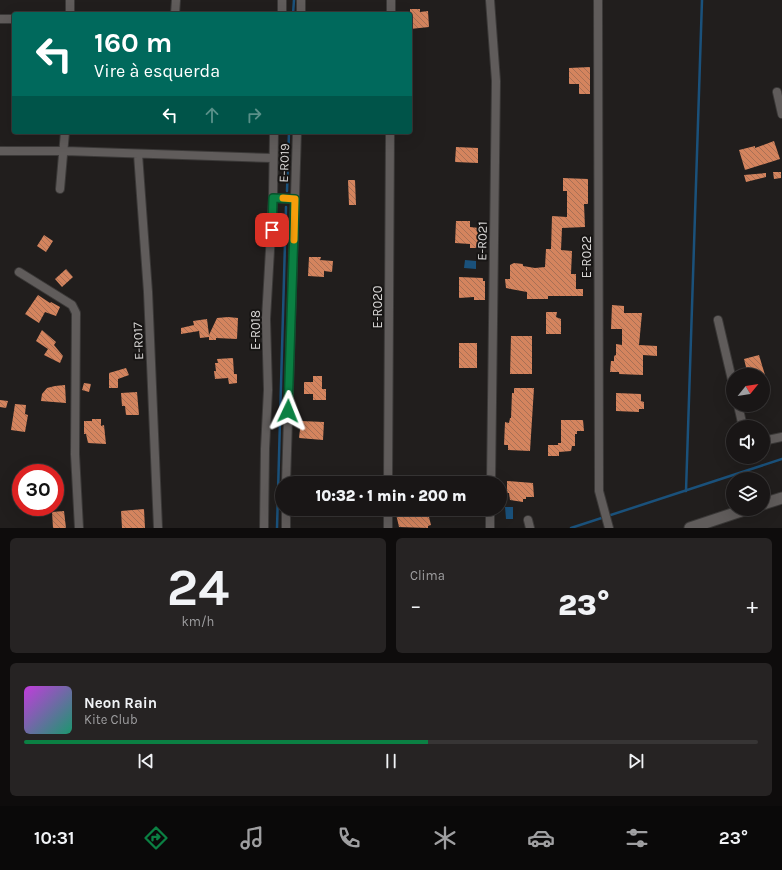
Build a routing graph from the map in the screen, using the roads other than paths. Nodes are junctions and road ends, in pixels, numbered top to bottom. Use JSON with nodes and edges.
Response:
{"nodes":[{"id":1,"x":70,"y":0,"type":"edge"},
{"id":2,"x":176,"y":0,"type":"edge"},
{"id":3,"x":282,"y":0,"type":"edge"},
{"id":4,"x":301,"y":0,"type":"edge"},
{"id":5,"x":391,"y":0,"type":"edge"},
{"id":6,"x":490,"y":0,"type":"edge"},
{"id":7,"x":598,"y":0,"type":"edge"},
{"id":8,"x":70,"y":12,"type":"edge"},
{"id":9,"x":175,"y":12,"type":"edge"},
{"id":10,"x":282,"y":12,"type":"edge"},
{"id":11,"x":300,"y":12,"type":"edge"},
{"id":12,"x":391,"y":12,"type":"edge"},
{"id":13,"x":0,"y":19,"type":"edge"},
{"id":14,"x":12,"y":19,"type":"edge"},
{"id":15,"x":777,"y":92,"type":"dead end"},
{"id":16,"x":782,"y":114,"type":"edge"},
{"id":17,"x":65,"y":134,"type":"edge"},
{"id":18,"x":274,"y":134,"type":"edge"},
{"id":19,"x":297,"y":134,"type":"edge"},
{"id":20,"x":390,"y":134,"type":"edge"},
{"id":21,"x":0,"y":151,"type":"edge"},
{"id":22,"x":65,"y":151,"type":"junction"},
{"id":23,"x":138,"y":154,"type":"junction"},
{"id":24,"x":272,"y":158,"type":"junction"},
{"id":25,"x":60,"y":189,"type":"dead end"},
{"id":26,"x":273,"y":198,"type":"junction"},
{"id":27,"x":295,"y":199,"type":"junction"},
{"id":28,"x":19,"y":272,"type":"dead end"},
{"id":29,"x":718,"y":320,"type":"dead end"},
{"id":30,"x":729,"y":368,"type":"edge"},
{"id":31,"x":782,"y":437,"type":"edge"},
{"id":32,"x":770,"y":439,"type":"edge"},
{"id":33,"x":286,"y":476,"type":"edge"},
{"id":34,"x":388,"y":476,"type":"edge"},
{"id":35,"x":491,"y":476,"type":"edge"},
{"id":36,"x":782,"y":498,"type":"edge"},
{"id":37,"x":770,"y":502,"type":"edge"},
{"id":38,"x":286,"y":516,"type":"edge"},
{"id":39,"x":388,"y":516,"type":"edge"},
{"id":40,"x":490,"y":516,"type":"edge"},
{"id":41,"x":726,"y":516,"type":"edge"},
{"id":42,"x":607,"y":521,"type":"edge"},
{"id":43,"x":79,"y":528,"type":"edge"},
{"id":44,"x":158,"y":528,"type":"edge"},
{"id":45,"x":264,"y":528,"type":"edge"},
{"id":46,"x":286,"y":528,"type":"edge"},
{"id":47,"x":388,"y":528,"type":"edge"},
{"id":48,"x":490,"y":528,"type":"edge"},
{"id":49,"x":690,"y":528,"type":"edge"}],
"edges":[{"from":1,"to":8,"type":"street"},
{"from":2,"to":9,"type":"street"},
{"from":3,"to":10,"type":"street"},
{"from":4,"to":11,"type":"street"},
{"from":5,"to":12,"type":"street"},
{"from":6,"to":35,"type":"street","name":"E-R021"},
{"from":7,"to":42,"type":"street","name":"E-R022"},
{"from":13,"to":14,"type":"street"},
{"from":15,"to":16,"type":"street"},
{"from":17,"to":22,"type":"street"},
{"from":18,"to":24,"type":"street","name":"E-R018"},
{"from":19,"to":27,"type":"street","name":"E-R019"},
{"from":20,"to":34,"type":"street","name":"E-R020"},
{"from":21,"to":22,"type":"street"},
{"from":22,"to":23,"type":"street"},
{"from":22,"to":25,"type":"street"},
{"from":23,"to":24,"type":"street"},
{"from":23,"to":44,"type":"street","name":"E-R017"},
{"from":24,"to":26,"type":"street","name":"E-R018"},
{"from":26,"to":27,"type":"street"},
{"from":26,"to":45,"type":"street","name":"E-R018"},
{"from":27,"to":33,"type":"street","name":"E-R019"},
{"from":28,"to":43,"type":"street"},
{"from":29,"to":30,"type":"street"},
{"from":31,"to":32,"type":"street"},
{"from":36,"to":37,"type":"street"},
{"from":38,"to":46,"type":"street"},
{"from":39,"to":47,"type":"street"},
{"from":40,"to":48,"type":"street"},
{"from":41,"to":49,"type":"street"}]}
